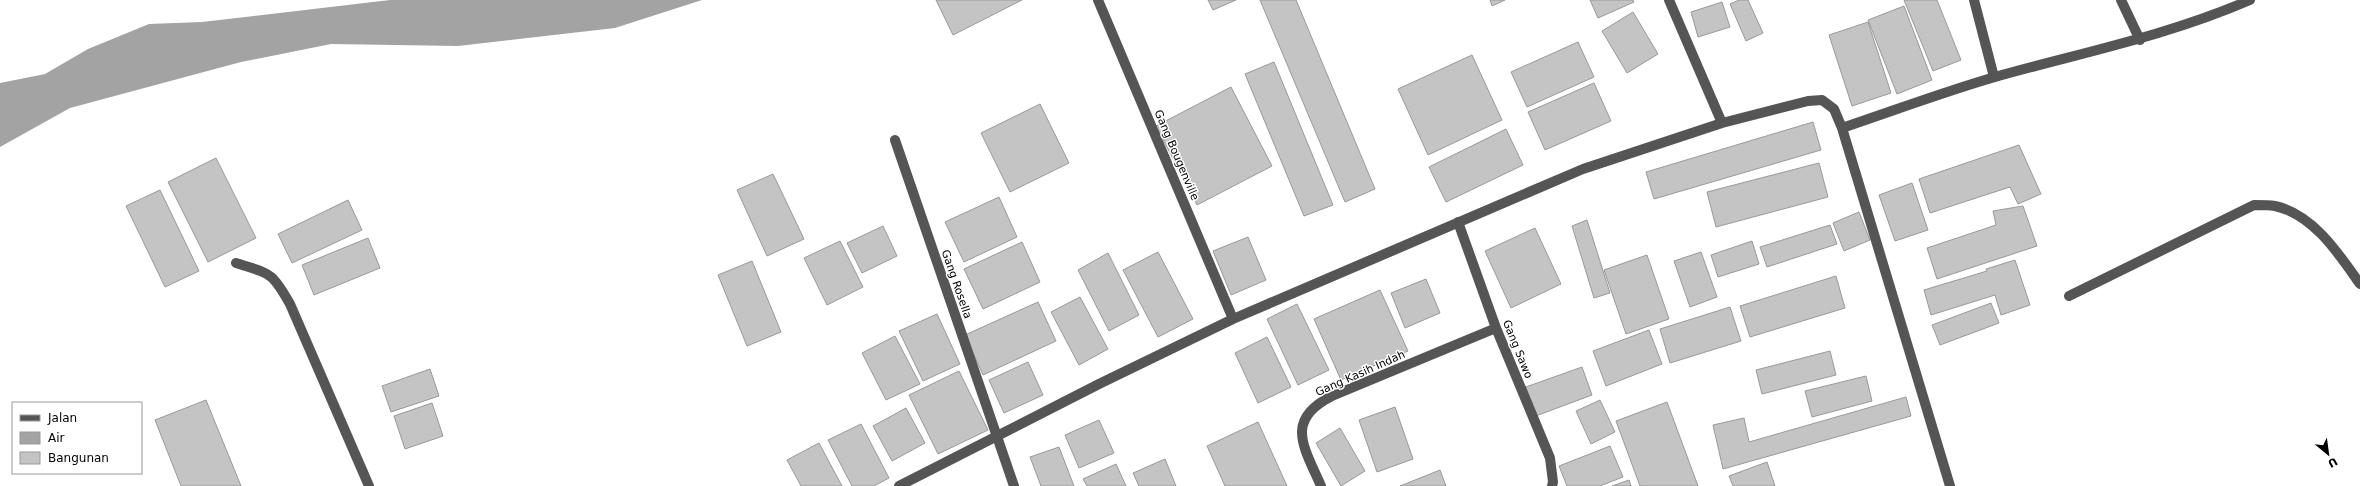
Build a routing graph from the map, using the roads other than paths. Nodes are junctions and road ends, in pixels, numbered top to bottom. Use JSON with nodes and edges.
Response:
{"nodes":[{"id":1,"x":1098,"y":0,"type":"edge"},
{"id":2,"x":1669,"y":0,"type":"edge"},
{"id":3,"x":1974,"y":0,"type":"edge"},
{"id":4,"x":2121,"y":0,"type":"edge"},
{"id":5,"x":2250,"y":0,"type":"edge"},
{"id":6,"x":2140,"y":40,"type":"junction"},
{"id":7,"x":1994,"y":78,"type":"junction"},
{"id":8,"x":1722,"y":123,"type":"junction"},
{"id":9,"x":1842,"y":128,"type":"junction"},
{"id":10,"x":895,"y":140,"type":"dead end"},
{"id":11,"x":1458,"y":222,"type":"junction"},
{"id":12,"x":236,"y":263,"type":"dead end"},
{"id":13,"x":2360,"y":284,"type":"edge"},
{"id":14,"x":2069,"y":296,"type":"dead end"},
{"id":15,"x":1233,"y":319,"type":"junction"},
{"id":16,"x":1496,"y":328,"type":"junction"},
{"id":17,"x":997,"y":435,"type":"junction"},
{"id":18,"x":369,"y":486,"type":"edge"},
{"id":19,"x":899,"y":486,"type":"edge"},
{"id":20,"x":1014,"y":486,"type":"edge"},
{"id":21,"x":1321,"y":486,"type":"edge"},
{"id":22,"x":1552,"y":486,"type":"edge"},
{"id":23,"x":1950,"y":486,"type":"edge"}],
"edges":[{"from":1,"to":15,"type":"street","name":"Gang Bougenville"},
{"from":2,"to":8,"type":"street"},
{"from":3,"to":7,"type":"street"},
{"from":4,"to":6,"type":"street"},
{"from":5,"to":6,"type":"street"},
{"from":6,"to":7,"type":"street"},
{"from":7,"to":9,"type":"street"},
{"from":8,"to":9,"type":"street"},
{"from":8,"to":11,"type":"street"},
{"from":9,"to":23,"type":"street"},
{"from":10,"to":17,"type":"street","name":"Gang Rosella"},
{"from":11,"to":15,"type":"street"},
{"from":11,"to":16,"type":"street","name":"Gang Sawo"},
{"from":12,"to":18,"type":"street"},
{"from":13,"to":14,"type":"street"},
{"from":15,"to":17,"type":"street"},
{"from":16,"to":21,"type":"street","name":"Gang Kasih Indah"},
{"from":16,"to":22,"type":"street","name":"Gang Sawo"},
{"from":17,"to":19,"type":"street"},
{"from":17,"to":20,"type":"street","name":"Gang Rosella"}]}
